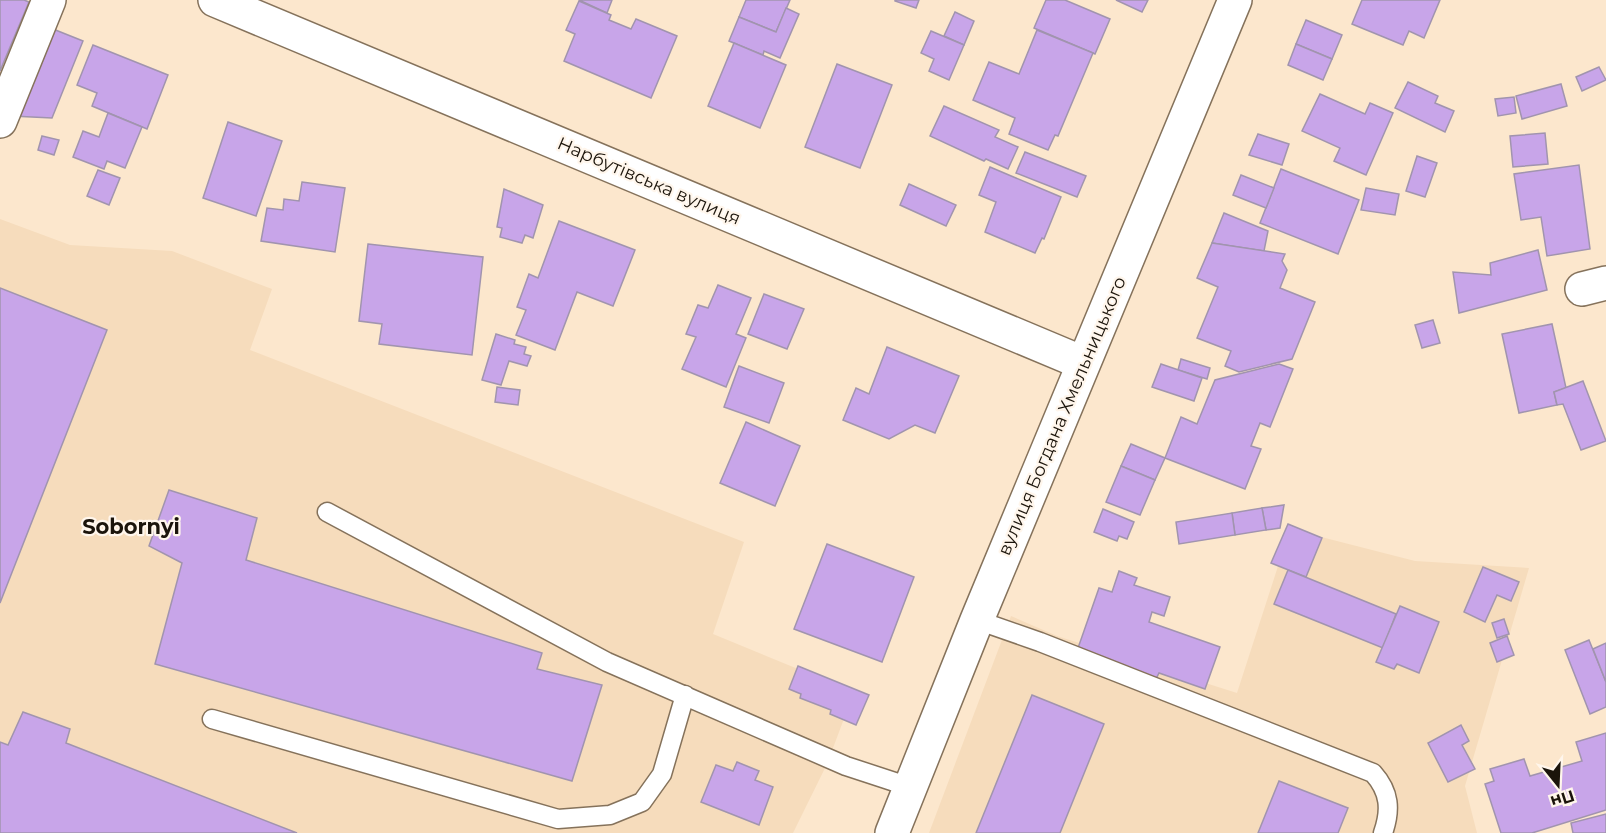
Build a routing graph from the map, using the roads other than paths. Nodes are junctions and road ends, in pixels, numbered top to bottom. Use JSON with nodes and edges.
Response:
{"nodes":[{"id":1,"x":49,"y":0,"type":"edge"},
{"id":2,"x":215,"y":0,"type":"edge"},
{"id":3,"x":1235,"y":0,"type":"edge"},
{"id":4,"x":0,"y":122,"type":"edge"},
{"id":5,"x":1083,"y":363,"type":"junction"},
{"id":6,"x":327,"y":512,"type":"dead end"},
{"id":7,"x":977,"y":620,"type":"junction"},
{"id":8,"x":685,"y":695,"type":"junction"},
{"id":9,"x":212,"y":718,"type":"dead end"},
{"id":10,"x":910,"y":787,"type":"junction"},
{"id":11,"x":892,"y":833,"type":"edge"},
{"id":12,"x":1383,"y":833,"type":"edge"}],
"edges":[{"from":1,"to":4,"type":"street"},
{"from":2,"to":5,"type":"street","name":"Нарбутівська вулиця"},
{"from":3,"to":5,"type":"street","name":"вулиця Богдана Хмельницького"},
{"from":5,"to":7,"type":"street","name":"вулиця Богдана Хмельницького"},
{"from":6,"to":8,"type":"lane"},
{"from":7,"to":10,"type":"street","name":"вулиця Богдана Хмельницького"},
{"from":7,"to":12,"type":"lane"},
{"from":8,"to":9,"type":"lane"},
{"from":8,"to":10,"type":"lane"},
{"from":10,"to":11,"type":"street","name":"вулиця Богдана Хмельницького"}]}
